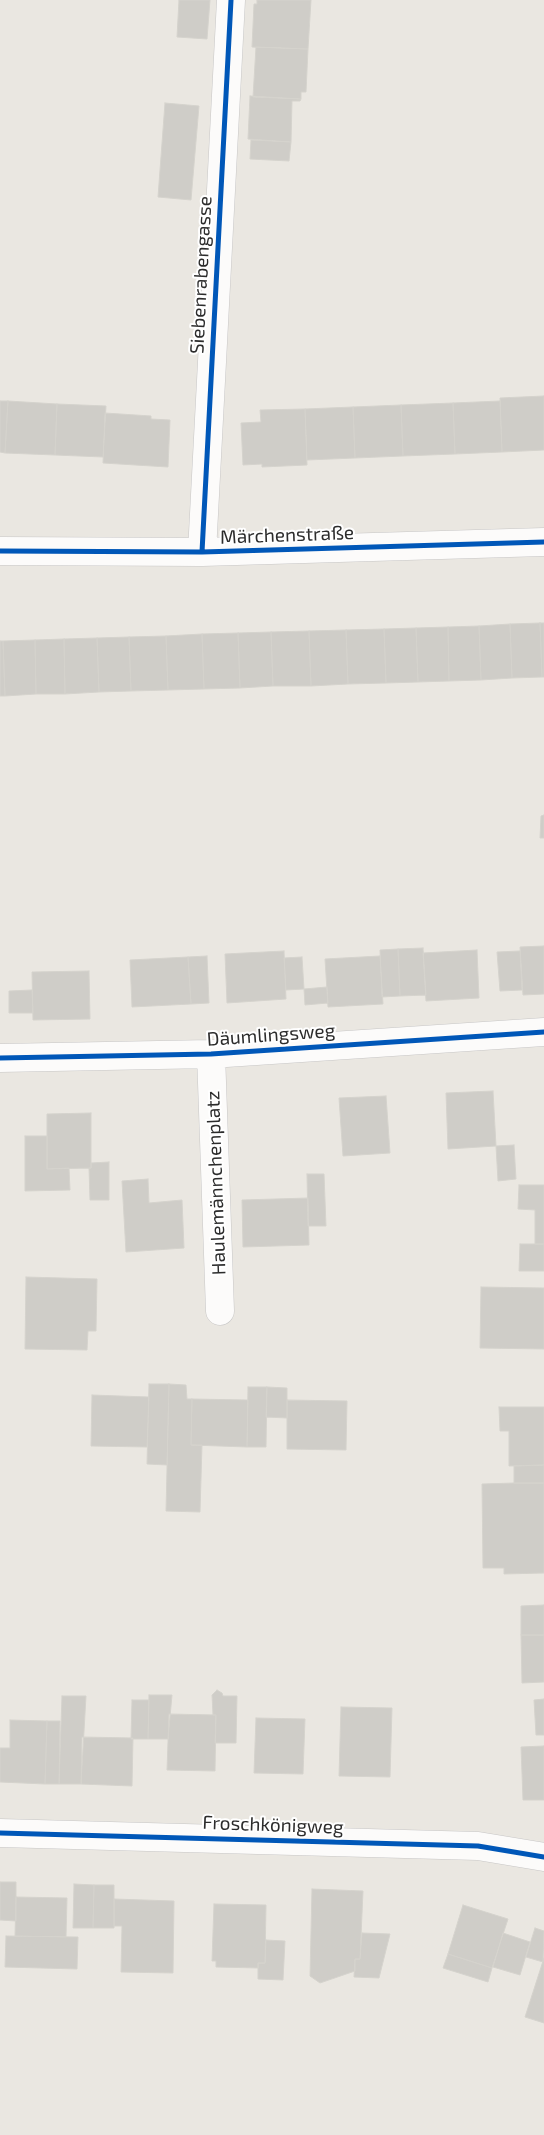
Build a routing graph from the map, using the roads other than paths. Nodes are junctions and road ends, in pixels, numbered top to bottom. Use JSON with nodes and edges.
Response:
{"nodes":[{"id":1,"x":230,"y":0,"type":"edge"},
{"id":2,"x":544,"y":542,"type":"edge"},
{"id":3,"x":0,"y":551,"type":"edge"},
{"id":4,"x":202,"y":552,"type":"junction"},
{"id":5,"x":544,"y":1032,"type":"edge"},
{"id":6,"x":212,"y":1054,"type":"junction"},
{"id":7,"x":0,"y":1058,"type":"edge"},
{"id":8,"x":220,"y":1311,"type":"dead end"},
{"id":9,"x":0,"y":1833,"type":"edge"},
{"id":10,"x":544,"y":1857,"type":"edge"}],
"edges":[{"from":1,"to":4,"type":"street","name":"Siebenrabengasse"},
{"from":2,"to":4,"type":"street","name":"Märchenstraße"},
{"from":3,"to":4,"type":"street","name":"Märchenstraße"},
{"from":5,"to":6,"type":"street","name":"Däumlingsweg"},
{"from":6,"to":7,"type":"street","name":"Däumlingsweg"},
{"from":6,"to":8,"type":"street","name":"Haulemännchenplatz"},
{"from":9,"to":10,"type":"street","name":"Froschkönigweg"}]}
